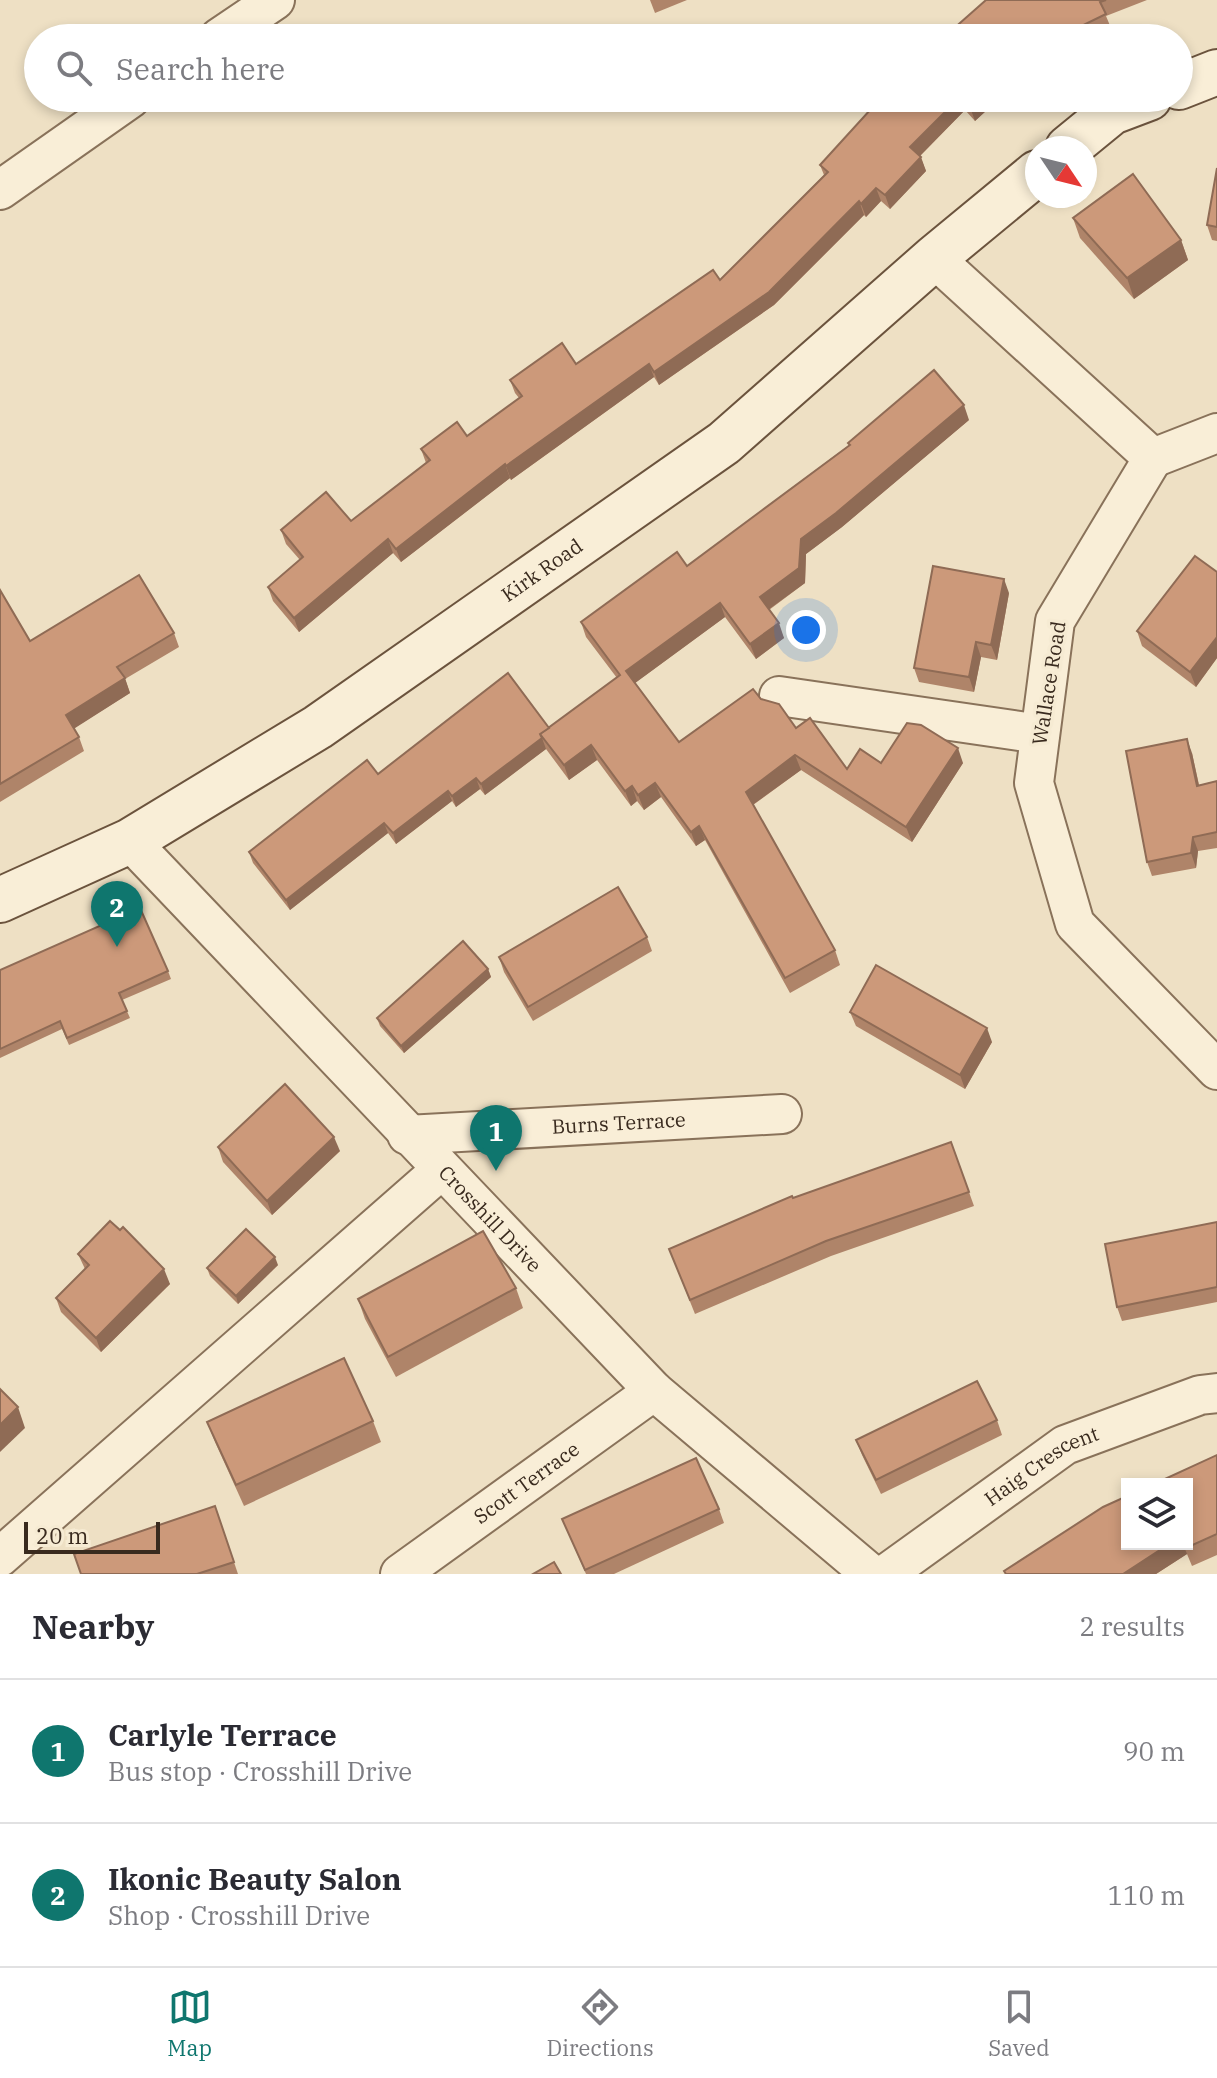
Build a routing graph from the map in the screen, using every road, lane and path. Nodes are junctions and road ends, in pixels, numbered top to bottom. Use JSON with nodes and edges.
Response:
{"nodes":[{"id":1,"x":275,"y":0,"type":"edge"},
{"id":2,"x":240,"y":24,"type":"edge"},
{"id":3,"x":1217,"y":72,"type":"edge"},
{"id":4,"x":1193,"y":81,"type":"edge"},
{"id":5,"x":111,"y":112,"type":"edge"},
{"id":6,"x":1112,"y":112,"type":"edge"},
{"id":7,"x":1083,"y":136,"type":"edge"},
{"id":8,"x":1025,"y":183,"type":"edge"},
{"id":9,"x":0,"y":190,"type":"edge"},
{"id":10,"x":934,"y":258,"type":"junction"},
{"id":11,"x":1217,"y":433,"type":"edge"},
{"id":12,"x":1153,"y":458,"type":"junction"},
{"id":13,"x":779,"y":696,"type":"dead end"},
{"id":14,"x":1040,"y":734,"type":"junction"},
{"id":15,"x":130,"y":841,"type":"junction"},
{"id":16,"x":0,"y":900,"type":"edge"},
{"id":17,"x":1217,"y":1070,"type":"edge"},
{"id":18,"x":782,"y":1114,"type":"dead end"},
{"id":19,"x":407,"y":1135,"type":"junction"},
{"id":20,"x":441,"y":1170,"type":"junction"},
{"id":21,"x":654,"y":1391,"type":"junction"},
{"id":22,"x":1217,"y":1393,"type":"edge"},
{"id":23,"x":0,"y":1557,"type":"edge"},
{"id":24,"x":400,"y":1574,"type":"edge"},
{"id":25,"x":871,"y":1574,"type":"edge"},
{"id":26,"x":886,"y":1574,"type":"edge"}],
"edges":[{"from":1,"to":2,"type":"street"},
{"from":3,"to":4,"type":"main road"},
{"from":5,"to":9,"type":"street"},
{"from":6,"to":7,"type":"main road"},
{"from":8,"to":10,"type":"main road","name":"Kirk Road"},
{"from":10,"to":12,"type":"street"},
{"from":10,"to":15,"type":"main road","name":"Kirk Road"},
{"from":11,"to":12,"type":"street"},
{"from":12,"to":14,"type":"street","name":"Wallace Road"},
{"from":13,"to":14,"type":"street"},
{"from":14,"to":17,"type":"street","name":"Wallace Road"},
{"from":15,"to":16,"type":"main road","name":"Kirk Road"},
{"from":15,"to":19,"type":"street","name":"Crosshill Drive"},
{"from":18,"to":19,"type":"street","name":"Burns Terrace"},
{"from":19,"to":20,"type":"street","name":"Crosshill Drive"},
{"from":20,"to":21,"type":"street","name":"Crosshill Drive"},
{"from":20,"to":23,"type":"street"},
{"from":21,"to":24,"type":"street","name":"Scott Terrace"},
{"from":21,"to":25,"type":"street","name":"Crosshill Drive"},
{"from":22,"to":26,"type":"street","name":"Haig Crescent"}]}
